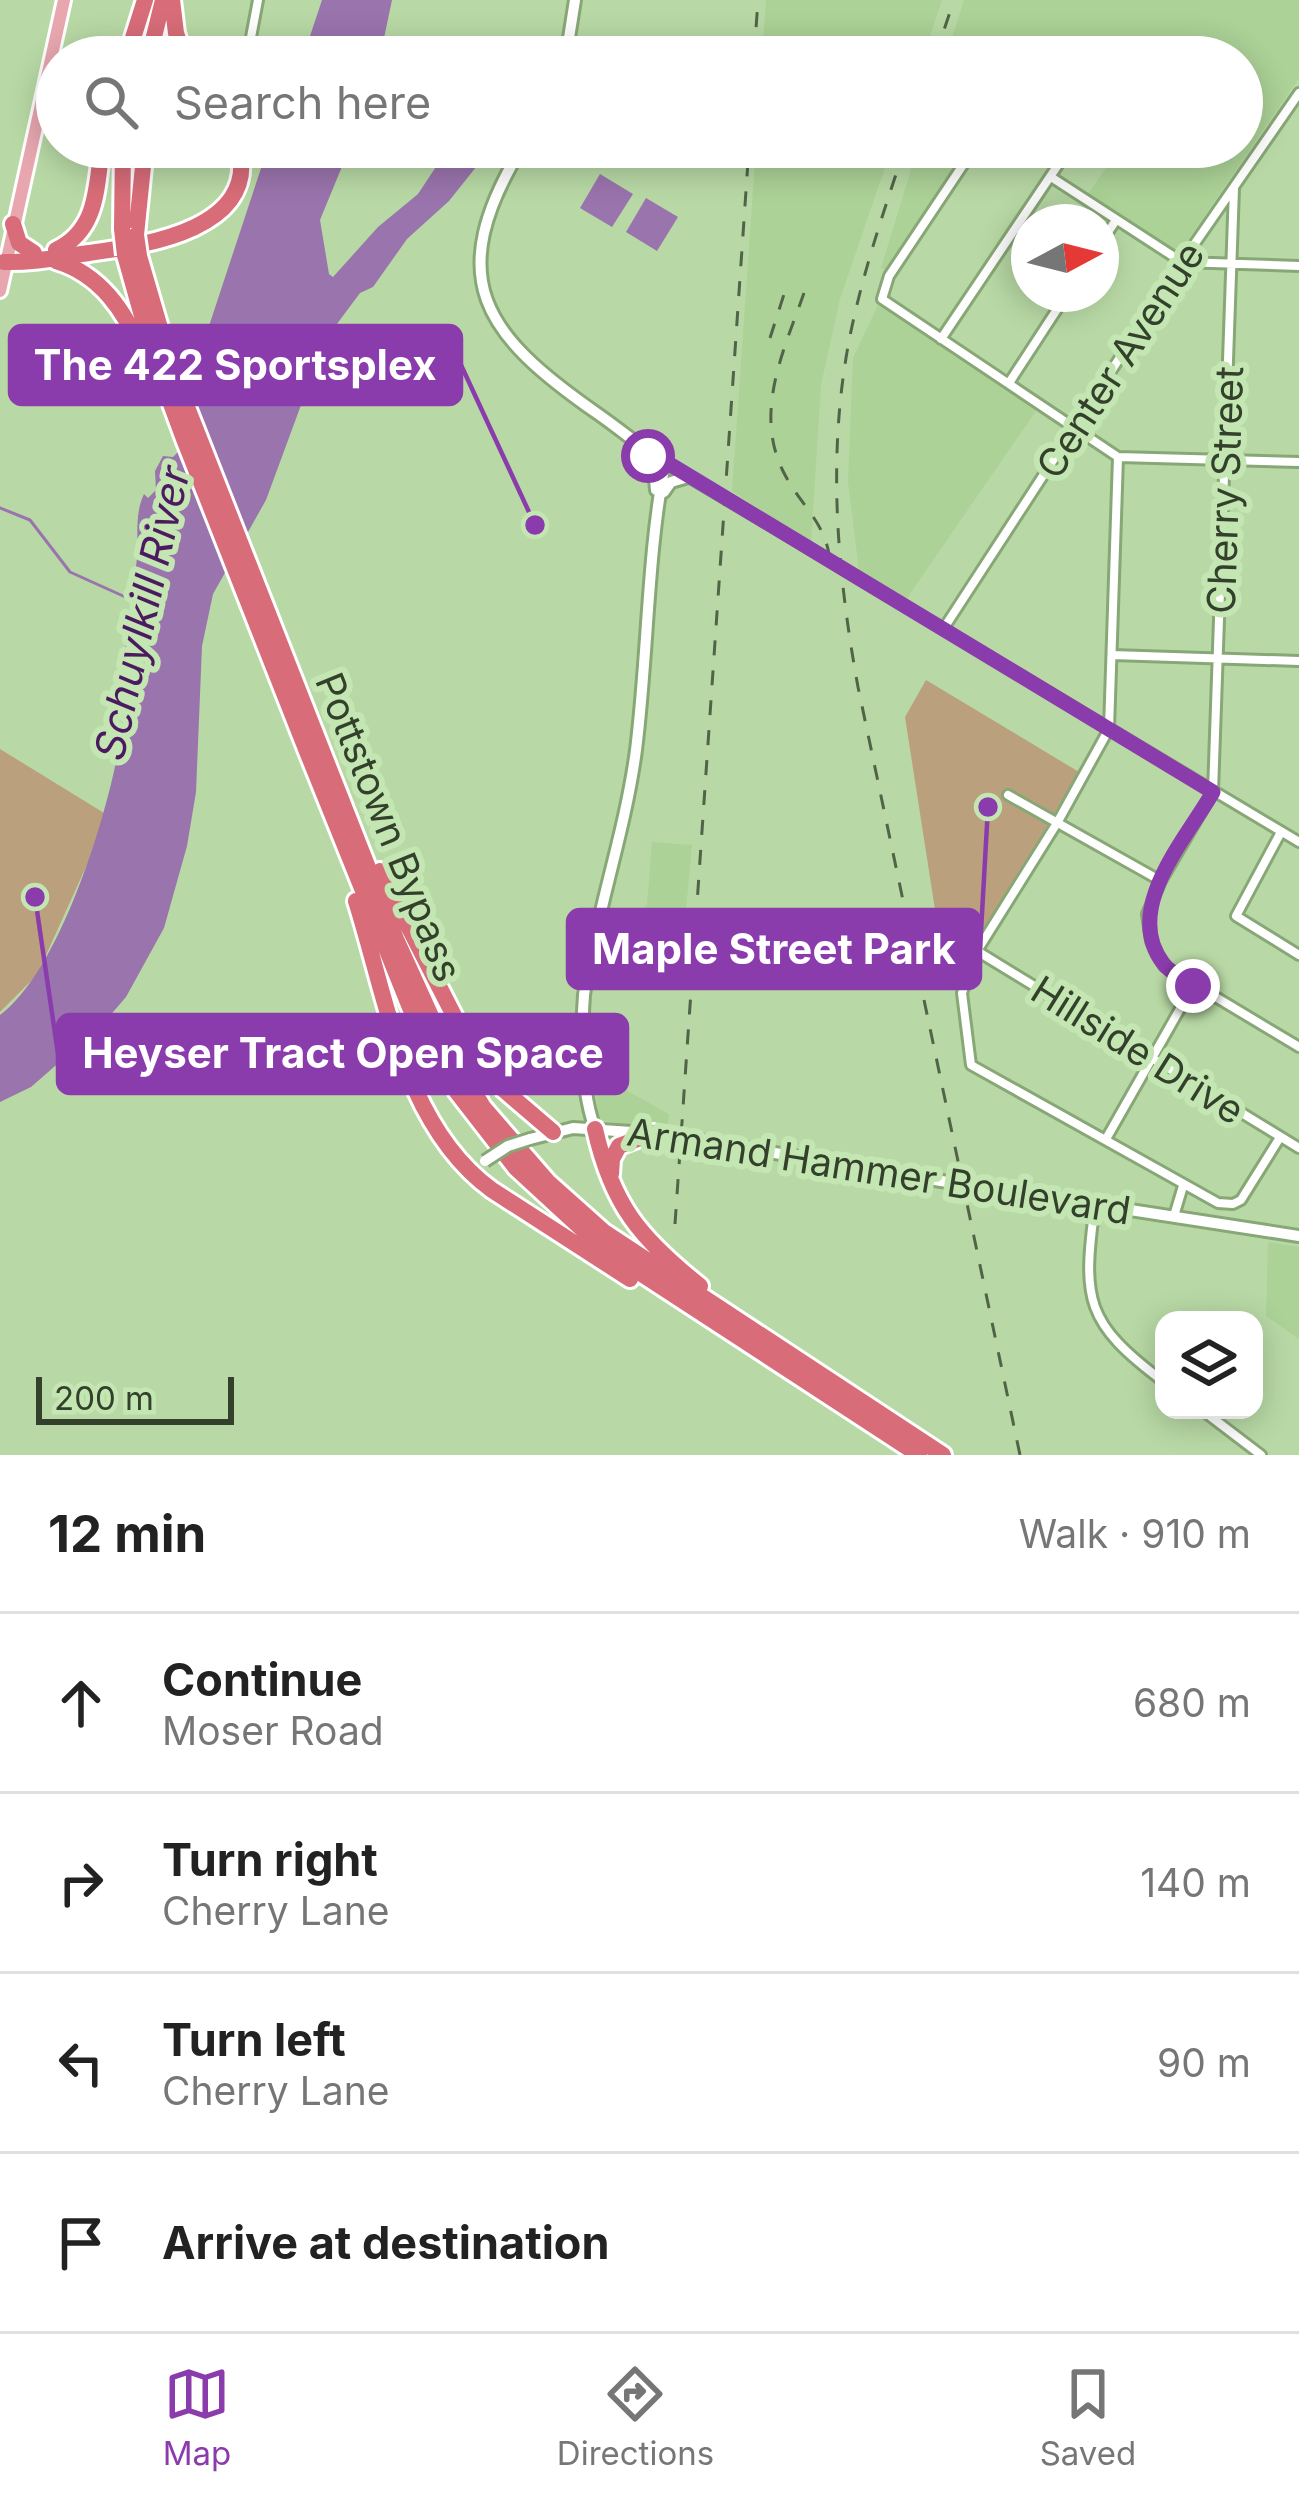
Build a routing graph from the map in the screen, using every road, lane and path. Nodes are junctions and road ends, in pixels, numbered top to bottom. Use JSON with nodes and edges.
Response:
{"nodes":[{"id":1,"x":64,"y":0,"type":"edge"},
{"id":2,"x":147,"y":0,"type":"edge"},
{"id":3,"x":163,"y":0,"type":"edge"},
{"id":4,"x":172,"y":0,"type":"edge"},
{"id":5,"x":257,"y":0,"type":"edge"},
{"id":6,"x":575,"y":0,"type":"edge"},
{"id":7,"x":57,"y":36,"type":"edge"},
{"id":8,"x":134,"y":36,"type":"edge"},
{"id":9,"x":142,"y":36,"type":"edge"},
{"id":10,"x":154,"y":36,"type":"edge"},
{"id":11,"x":177,"y":36,"type":"edge"},
{"id":12,"x":251,"y":36,"type":"edge"},
{"id":13,"x":569,"y":36,"type":"edge"},
{"id":14,"x":1299,"y":93,"type":"edge"},
{"id":15,"x":36,"y":133,"type":"edge"},
{"id":16,"x":1263,"y":146,"type":"edge"},
{"id":17,"x":99,"y":168,"type":"edge"},
{"id":18,"x":124,"y":168,"type":"edge"},
{"id":19,"x":138,"y":168,"type":"edge"},
{"id":20,"x":235,"y":168,"type":"edge"},
{"id":21,"x":511,"y":168,"type":"edge"},
{"id":22,"x":961,"y":168,"type":"edge"},
{"id":23,"x":1057,"y":168,"type":"edge"},
{"id":24,"x":1248,"y":168,"type":"edge"},
{"id":25,"x":1051,"y":177,"type":"junction"},
{"id":26,"x":1234,"y":188,"type":"junction"},
{"id":27,"x":1092,"y":204,"type":"edge"},
{"id":28,"x":1119,"y":222,"type":"edge"},
{"id":29,"x":14,"y":224,"type":"junction"},
{"id":30,"x":129,"y":232,"type":"junction"},
{"id":31,"x":46,"y":254,"type":"junction"},
{"id":32,"x":1182,"y":262,"type":"junction"},
{"id":33,"x":1233,"y":264,"type":"junction"},
{"id":34,"x":2,"y":265,"type":"edge"},
{"id":35,"x":1299,"y":266,"type":"edge"},
{"id":36,"x":0,"y":291,"type":"edge"},
{"id":37,"x":1055,"y":312,"type":"edge"},
{"id":38,"x":941,"y":339,"type":"junction"},
{"id":39,"x":165,"y":383,"type":"junction"},
{"id":40,"x":1009,"y":383,"type":"junction"},
{"id":41,"x":1075,"y":430,"type":"junction"},
{"id":42,"x":643,"y":448,"type":"junction"},
{"id":43,"x":1118,"y":458,"type":"junction"},
{"id":44,"x":1226,"y":460,"type":"junction"},
{"id":45,"x":1299,"y":462,"type":"edge"},
{"id":46,"x":665,"y":463,"type":"junction"},
{"id":47,"x":688,"y":476,"type":"junction"},
{"id":48,"x":656,"y":512,"type":"junction"},
{"id":49,"x":944,"y":628,"type":"junction"},
{"id":50,"x":1112,"y":655,"type":"junction"},
{"id":51,"x":1220,"y":657,"type":"junction"},
{"id":52,"x":1299,"y":661,"type":"edge"},
{"id":53,"x":1109,"y":729,"type":"junction"},
{"id":54,"x":312,"y":745,"type":"junction"},
{"id":55,"x":1213,"y":792,"type":"junction"},
{"id":56,"x":1008,"y":795,"type":"dead end"},
{"id":57,"x":330,"y":808,"type":"junction"},
{"id":58,"x":1057,"y":823,"type":"junction"},
{"id":59,"x":1281,"y":832,"type":"junction"},
{"id":60,"x":1299,"y":842,"type":"edge"},
{"id":61,"x":1161,"y":881,"type":"junction"},
{"id":62,"x":976,"y":951,"type":"junction"},
{"id":63,"x":1299,"y":955,"type":"edge"},
{"id":64,"x":1193,"y":986,"type":"junction"},
{"id":65,"x":1299,"y":1048,"type":"edge"},
{"id":66,"x":1153,"y":1055,"type":"junction"},
{"id":67,"x":595,"y":1129,"type":"junction"},
{"id":68,"x":553,"y":1132,"type":"junction"},
{"id":69,"x":660,"y":1134,"type":"junction"},
{"id":70,"x":1106,"y":1139,"type":"junction"},
{"id":71,"x":1280,"y":1139,"type":"junction"},
{"id":72,"x":1299,"y":1148,"type":"edge"},
{"id":73,"x":470,"y":1174,"type":"junction"},
{"id":74,"x":1183,"y":1186,"type":"junction"},
{"id":75,"x":611,"y":1187,"type":"junction"},
{"id":76,"x":1095,"y":1203,"type":"junction"},
{"id":77,"x":1174,"y":1216,"type":"junction"},
{"id":78,"x":1299,"y":1236,"type":"edge"},
{"id":79,"x":653,"y":1281,"type":"junction"},
{"id":80,"x":688,"y":1297,"type":"junction"},
{"id":81,"x":1155,"y":1375,"type":"edge"},
{"id":82,"x":1214,"y":1419,"type":"edge"},
{"id":83,"x":917,"y":1455,"type":"edge"},
{"id":84,"x":944,"y":1455,"type":"edge"},
{"id":85,"x":1261,"y":1455,"type":"edge"}],
"edges":[{"from":1,"to":7,"type":"main road"},
{"from":2,"to":8,"type":"highway"},
{"from":2,"to":9,"type":"highway"},
{"from":3,"to":10,"type":"highway"},
{"from":4,"to":11,"type":"highway"},
{"from":5,"to":12,"type":"street"},
{"from":6,"to":13,"type":"street"},
{"from":14,"to":16,"type":"street","name":"Center Avenue"},
{"from":15,"to":29,"type":"main road"},
{"from":17,"to":31,"type":"highway"},
{"from":18,"to":30,"type":"highway","name":"Pottstown Bypass"},
{"from":19,"to":30,"type":"highway","name":"Pottstown Bypass"},
{"from":20,"to":31,"type":"highway"},
{"from":21,"to":42,"type":"street"},
{"from":22,"to":38,"type":"street"},
{"from":23,"to":25,"type":"street"},
{"from":24,"to":26,"type":"street","name":"Center Avenue"},
{"from":25,"to":27,"type":"street"},
{"from":25,"to":38,"type":"street"},
{"from":26,"to":32,"type":"street","name":"Center Avenue"},
{"from":26,"to":33,"type":"street","name":"Cherry Street"},
{"from":28,"to":32,"type":"street"},
{"from":29,"to":31,"type":"highway"},
{"from":29,"to":34,"type":"main road"},
{"from":30,"to":39,"type":"highway","name":"Pottstown Bypass","bridge":true},
{"from":31,"to":34,"type":"highway"},
{"from":31,"to":39,"type":"highway"},
{"from":32,"to":33,"type":"street"},
{"from":32,"to":41,"type":"street","name":"Center Avenue"},
{"from":33,"to":35,"type":"street"},
{"from":33,"to":44,"type":"street","name":"Cherry Street"},
{"from":34,"to":36,"type":"main road"},
{"from":37,"to":40,"type":"street"},
{"from":38,"to":40,"type":"street"},
{"from":39,"to":54,"type":"highway","name":"Pottstown Bypass"},
{"from":39,"to":54,"type":"highway","name":"Pottstown Bypass"},
{"from":40,"to":41,"type":"street"},
{"from":41,"to":43,"type":"street"},
{"from":41,"to":49,"type":"street","name":"Center Avenue"},
{"from":42,"to":46,"type":"street"},
{"from":42,"to":48,"type":"street"},
{"from":43,"to":44,"type":"street"},
{"from":43,"to":50,"type":"street"},
{"from":44,"to":45,"type":"street"},
{"from":44,"to":51,"type":"street","name":"Cherry Street"},
{"from":46,"to":47,"type":"street"},
{"from":46,"to":48,"type":"street"},
{"from":47,"to":48,"type":"street"},
{"from":47,"to":49,"type":"street","bridge":true},
{"from":48,"to":67,"type":"street"},
{"from":49,"to":53,"type":"street"},
{"from":50,"to":51,"type":"street"},
{"from":50,"to":53,"type":"street"},
{"from":51,"to":52,"type":"street"},
{"from":51,"to":55,"type":"street","name":"Cherry Street"},
{"from":53,"to":55,"type":"street"},
{"from":53,"to":58,"type":"street"},
{"from":54,"to":57,"type":"highway","name":"Pottstown Bypass"},
{"from":54,"to":68,"type":"highway"},
{"from":54,"to":79,"type":"highway","name":"Pottstown Bypass"},
{"from":55,"to":59,"type":"street"},
{"from":55,"to":61,"type":"street"},
{"from":56,"to":58,"type":"street"},
{"from":57,"to":73,"type":"highway"},
{"from":57,"to":79,"type":"highway","name":"Pottstown Bypass"},
{"from":58,"to":61,"type":"street"},
{"from":58,"to":62,"type":"street"},
{"from":59,"to":60,"type":"street"},
{"from":59,"to":63,"type":"street"},
{"from":61,"to":64,"type":"street"},
{"from":62,"to":66,"type":"street","name":"Hillside Drive"},
{"from":62,"to":70,"type":"street"},
{"from":64,"to":65,"type":"street"},
{"from":64,"to":66,"type":"street"},
{"from":66,"to":70,"type":"street"},
{"from":66,"to":71,"type":"street","name":"Hillside Drive"},
{"from":67,"to":68,"type":"street","name":"Armand Hammer Boulevard"},
{"from":67,"to":69,"type":"street","name":"Armand Hammer Boulevard"},
{"from":67,"to":75,"type":"highway"},
{"from":68,"to":73,"type":"street","name":"Armand Hammer Boulevard","bridge":true},
{"from":69,"to":75,"type":"highway"},
{"from":69,"to":76,"type":"street","name":"Armand Hammer Boulevard","bridge":true},
{"from":70,"to":74,"type":"street"},
{"from":71,"to":72,"type":"street","name":"Hillside Drive"},
{"from":71,"to":74,"type":"street"},
{"from":73,"to":79,"type":"highway"},
{"from":74,"to":77,"type":"street"},
{"from":75,"to":80,"type":"highway"},
{"from":76,"to":77,"type":"street","name":"Armand Hammer Boulevard"},
{"from":76,"to":81,"type":"street"},
{"from":77,"to":78,"type":"street","name":"Armand Hammer Boulevard"},
{"from":79,"to":80,"type":"highway","name":"Pottstown Bypass"},
{"from":79,"to":80,"type":"highway"},
{"from":80,"to":83,"type":"highway","name":"Pottstown Bypass"},
{"from":80,"to":84,"type":"highway"},
{"from":82,"to":85,"type":"street"}]}
